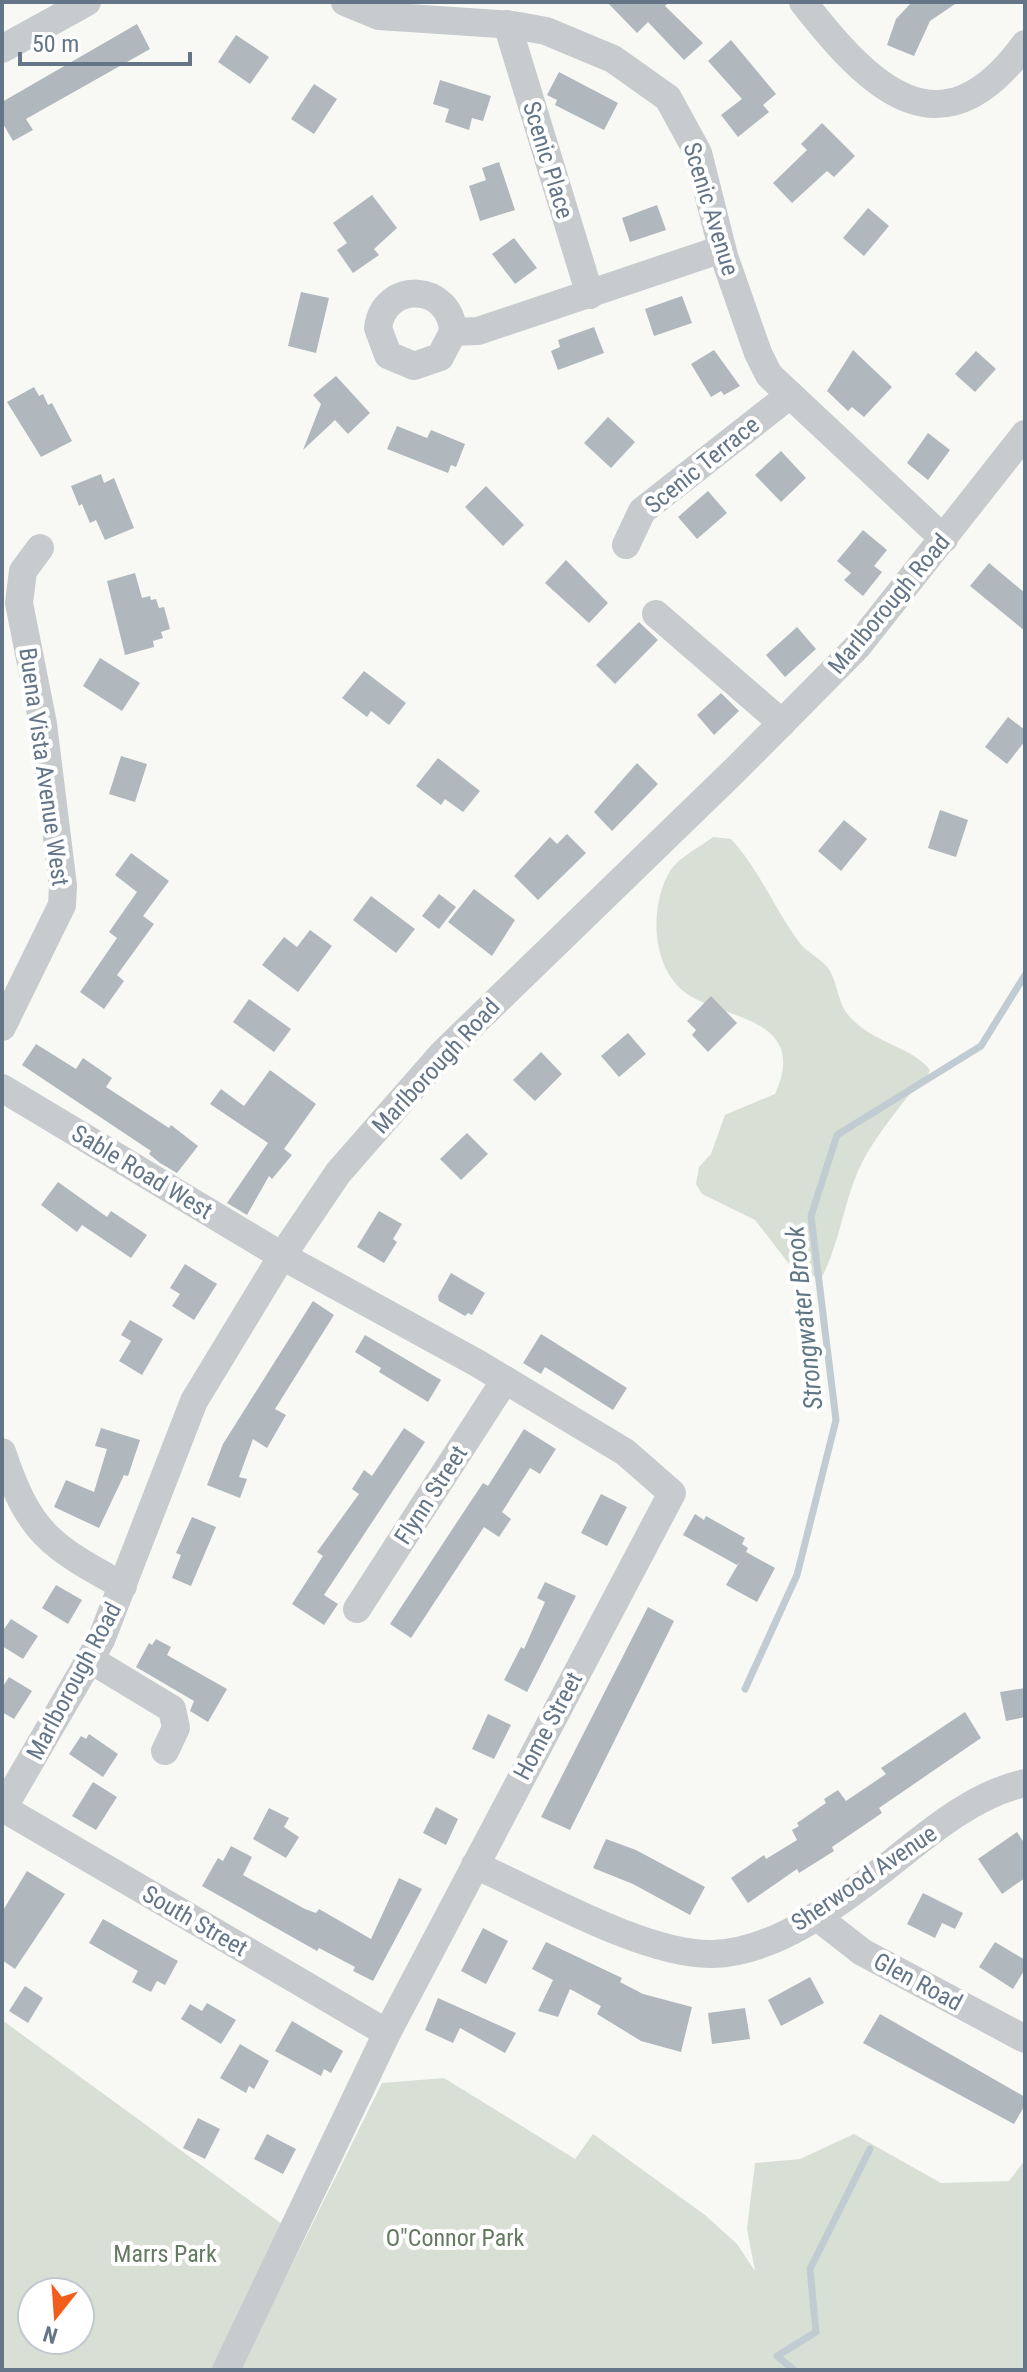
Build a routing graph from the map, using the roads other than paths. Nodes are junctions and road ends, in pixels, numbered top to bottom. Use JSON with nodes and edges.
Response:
{"nodes":[{"id":1,"x":87,"y":2,"type":"edge"},
{"id":2,"x":345,"y":2,"type":"edge"},
{"id":3,"x":803,"y":2,"type":"edge"},
{"id":4,"x":507,"y":24,"type":"junction"},
{"id":5,"x":1025,"y":44,"type":"edge"},
{"id":6,"x":2,"y":49,"type":"edge"},
{"id":7,"x":722,"y":249,"type":"junction"},
{"id":8,"x":590,"y":295,"type":"junction"},
{"id":9,"x":453,"y":332,"type":"dead end"},
{"id":10,"x":790,"y":395,"type":"junction"},
{"id":11,"x":1025,"y":434,"type":"edge"},
{"id":12,"x":944,"y":539,"type":"junction"},
{"id":13,"x":626,"y":545,"type":"dead end"},
{"id":14,"x":40,"y":548,"type":"dead end"},
{"id":15,"x":656,"y":614,"type":"dead end"},
{"id":16,"x":782,"y":723,"type":"junction"},
{"id":17,"x":2,"y":1027,"type":"edge"},
{"id":18,"x":2,"y":1088,"type":"edge"},
{"id":19,"x":282,"y":1256,"type":"junction"},
{"id":20,"x":505,"y":1380,"type":"junction"},
{"id":21,"x":2,"y":1452,"type":"edge"},
{"id":22,"x":123,"y":1586,"type":"junction"},
{"id":23,"x":357,"y":1609,"type":"dead end"},
{"id":24,"x":91,"y":1660,"type":"junction"},
{"id":25,"x":165,"y":1751,"type":"dead end"},
{"id":26,"x":1025,"y":1783,"type":"edge"},
{"id":27,"x":3,"y":1809,"type":"edge"},
{"id":28,"x":475,"y":1865,"type":"junction"},
{"id":29,"x":816,"y":1916,"type":"junction"},
{"id":30,"x":387,"y":2033,"type":"junction"},
{"id":31,"x":1025,"y":2039,"type":"edge"},
{"id":32,"x":226,"y":2370,"type":"edge"}],
"edges":[{"from":1,"to":6,"type":"street"},
{"from":2,"to":4,"type":"street","name":"Scenic Avenue"},
{"from":3,"to":5,"type":"street"},
{"from":4,"to":7,"type":"street","name":"Scenic Avenue"},
{"from":4,"to":8,"type":"street","name":"Scenic Place"},
{"from":7,"to":8,"type":"street"},
{"from":7,"to":10,"type":"street","name":"Scenic Avenue"},
{"from":8,"to":9,"type":"street"},
{"from":10,"to":12,"type":"street","name":"Scenic Avenue"},
{"from":10,"to":13,"type":"street","name":"Scenic Terrace"},
{"from":11,"to":12,"type":"street","name":"Marlborough Road"},
{"from":12,"to":16,"type":"street","name":"Marlborough Road"},
{"from":14,"to":17,"type":"street","name":"Buena Vista Avenue West"},
{"from":15,"to":16,"type":"street"},
{"from":16,"to":19,"type":"street","name":"Marlborough Road"},
{"from":18,"to":19,"type":"street","name":"Sable Road West"},
{"from":19,"to":20,"type":"street","name":"Home Street"},
{"from":19,"to":22,"type":"street","name":"Marlborough Road"},
{"from":20,"to":23,"type":"street","name":"Flynn Street"},
{"from":20,"to":28,"type":"street","name":"Home Street"},
{"from":21,"to":22,"type":"street"},
{"from":22,"to":24,"type":"street","name":"Marlborough Road"},
{"from":24,"to":25,"type":"street"},
{"from":24,"to":27,"type":"street","name":"Marlborough Road"},
{"from":26,"to":29,"type":"street","name":"Sherwood Avenue"},
{"from":27,"to":30,"type":"street","name":"South Street"},
{"from":28,"to":29,"type":"street","name":"Sherwood Avenue"},
{"from":28,"to":30,"type":"street","name":"Home Street"},
{"from":29,"to":31,"type":"street","name":"Glen Road"},
{"from":30,"to":32,"type":"street","name":"Home Street"}]}
